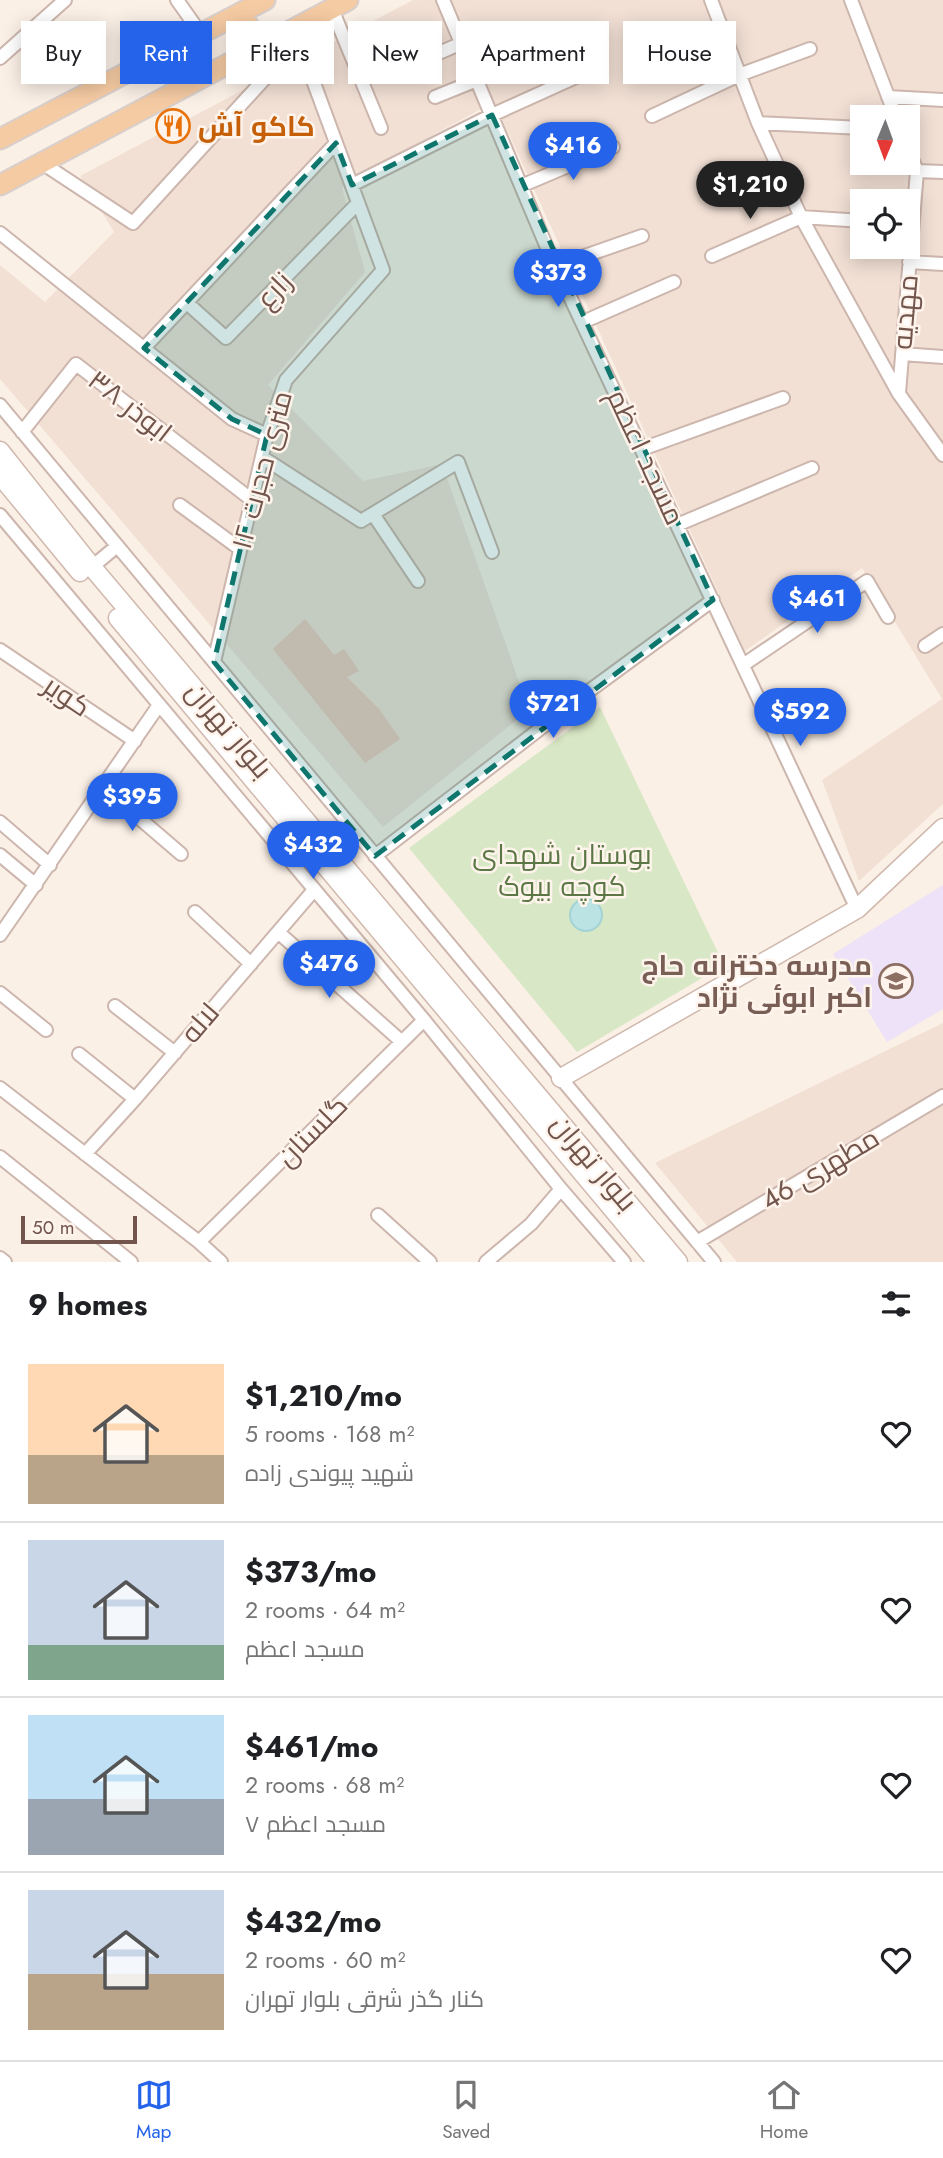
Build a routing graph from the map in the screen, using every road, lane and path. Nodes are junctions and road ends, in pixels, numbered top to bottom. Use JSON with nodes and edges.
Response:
{"nodes":[{"id":1,"x":177,"y":0,"type":"edge"},
{"id":2,"x":265,"y":0,"type":"edge"},
{"id":3,"x":443,"y":0,"type":"edge"},
{"id":4,"x":711,"y":0,"type":"edge"},
{"id":5,"x":851,"y":0,"type":"edge"},
{"id":6,"x":58,"y":2,"type":"edge"},
{"id":7,"x":340,"y":4,"type":"edge"},
{"id":8,"x":241,"y":13,"type":"junction"},
{"id":9,"x":192,"y":21,"type":"edge"},
{"id":10,"x":246,"y":21,"type":"edge"},
{"id":11,"x":317,"y":21,"type":"edge"},
{"id":12,"x":212,"y":28,"type":"edge"},
{"id":13,"x":456,"y":29,"type":"edge"},
{"id":14,"x":810,"y":49,"type":"dead end"},
{"id":15,"x":0,"y":58,"type":"edge"},
{"id":16,"x":226,"y":66,"type":"edge"},
{"id":17,"x":739,"y":75,"type":"junction"},
{"id":18,"x":120,"y":76,"type":"edge"},
{"id":19,"x":254,"y":84,"type":"edge"},
{"id":20,"x":314,"y":84,"type":"edge"},
{"id":21,"x":467,"y":84,"type":"edge"},
{"id":22,"x":479,"y":84,"type":"edge"},
{"id":23,"x":560,"y":84,"type":"edge"},
{"id":24,"x":435,"y":97,"type":"dead end"},
{"id":25,"x":888,"y":97,"type":"junction"},
{"id":26,"x":943,"y":100,"type":"edge"},
{"id":27,"x":891,"y":105,"type":"edge"},
{"id":28,"x":492,"y":115,"type":"junction"},
{"id":29,"x":652,"y":116,"type":"dead end"},
{"id":30,"x":758,"y":123,"type":"junction"},
{"id":31,"x":850,"y":127,"type":"edge"},
{"id":32,"x":381,"y":128,"type":"dead end"},
{"id":33,"x":0,"y":139,"type":"edge"},
{"id":34,"x":336,"y":143,"type":"junction"},
{"id":35,"x":613,"y":147,"type":"dead end"},
{"id":36,"x":42,"y":163,"type":"junction"},
{"id":37,"x":920,"y":171,"type":"edge"},
{"id":38,"x":943,"y":172,"type":"edge"},
{"id":39,"x":0,"y":185,"type":"edge"},
{"id":40,"x":352,"y":185,"type":"junction"},
{"id":41,"x":521,"y":186,"type":"junction"},
{"id":42,"x":358,"y":203,"type":"junction"},
{"id":43,"x":801,"y":217,"type":"junction"},
{"id":44,"x":850,"y":220,"type":"edge"},
{"id":45,"x":0,"y":233,"type":"edge"},
{"id":46,"x":642,"y":236,"type":"dead end"},
{"id":47,"x":712,"y":256,"type":"dead end"},
{"id":48,"x":909,"y":259,"type":"edge"},
{"id":49,"x":909,"y":262,"type":"junction"},
{"id":50,"x":943,"y":264,"type":"edge"},
{"id":51,"x":556,"y":266,"type":"junction"},
{"id":52,"x":674,"y":282,"type":"dead end"},
{"id":53,"x":187,"y":303,"type":"junction"},
{"id":54,"x":583,"y":322,"type":"junction"},
{"id":55,"x":144,"y":348,"type":"junction"},
{"id":56,"x":902,"y":354,"type":"junction"},
{"id":57,"x":943,"y":357,"type":"edge"},
{"id":58,"x":899,"y":394,"type":"junction"},
{"id":59,"x":783,"y":398,"type":"dead end"},
{"id":60,"x":0,"y":405,"type":"edge"},
{"id":61,"x":22,"y":432,"type":"junction"},
{"id":62,"x":267,"y":435,"type":"junction"},
{"id":63,"x":642,"y":449,"type":"junction"},
{"id":64,"x":941,"y":449,"type":"edge"},
{"id":65,"x":0,"y":450,"type":"edge"},
{"id":66,"x":262,"y":457,"type":"junction"},
{"id":67,"x":812,"y":468,"type":"dead end"},
{"id":68,"x":0,"y":475,"type":"edge"},
{"id":69,"x":252,"y":500,"type":"junction"},
{"id":70,"x":180,"y":505,"type":"dead end"},
{"id":71,"x":373,"y":514,"type":"junction"},
{"id":72,"x":0,"y":515,"type":"edge"},
{"id":73,"x":677,"y":525,"type":"junction"},
{"id":74,"x":117,"y":546,"type":"junction"},
{"id":75,"x":240,"y":549,"type":"junction"},
{"id":76,"x":492,"y":552,"type":"dead end"},
{"id":77,"x":92,"y":567,"type":"junction"},
{"id":78,"x":418,"y":581,"type":"dead end"},
{"id":79,"x":713,"y":600,"type":"junction"},
{"id":80,"x":888,"y":617,"type":"dead end"},
{"id":81,"x":943,"y":634,"type":"edge"},
{"id":82,"x":925,"y":646,"type":"dead end"},
{"id":83,"x":0,"y":650,"type":"edge"},
{"id":84,"x":214,"y":662,"type":"junction"},
{"id":85,"x":743,"y":665,"type":"junction"},
{"id":86,"x":159,"y":705,"type":"junction"},
{"id":87,"x":135,"y":741,"type":"junction"},
{"id":88,"x":103,"y":787,"type":"junction"},
{"id":89,"x":0,"y":822,"type":"edge"},
{"id":90,"x":943,"y":828,"type":"edge"},
{"id":91,"x":181,"y":854,"type":"dead end"},
{"id":92,"x":0,"y":855,"type":"edge"},
{"id":93,"x":375,"y":856,"type":"junction"},
{"id":94,"x":50,"y":865,"type":"junction"},
{"id":95,"x":36,"y":885,"type":"junction"},
{"id":96,"x":314,"y":890,"type":"junction"},
{"id":97,"x":857,"y":909,"type":"junction"},
{"id":98,"x":195,"y":912,"type":"dead end"},
{"id":99,"x":278,"y":932,"type":"junction"},
{"id":100,"x":0,"y":935,"type":"edge"},
{"id":101,"x":251,"y":964,"type":"junction"},
{"id":102,"x":0,"y":993,"type":"edge"},
{"id":103,"x":115,"y":1006,"type":"dead end"},
{"id":104,"x":424,"y":1020,"type":"junction"},
{"id":105,"x":46,"y":1030,"type":"dead end"},
{"id":106,"x":402,"y":1042,"type":"junction"},
{"id":107,"x":175,"y":1053,"type":"junction"},
{"id":108,"x":79,"y":1054,"type":"dead end"},
{"id":109,"x":561,"y":1078,"type":"junction"},
{"id":110,"x":0,"y":1088,"type":"edge"},
{"id":111,"x":943,"y":1096,"type":"edge"},
{"id":112,"x":135,"y":1099,"type":"junction"},
{"id":113,"x":85,"y":1154,"type":"junction"},
{"id":114,"x":0,"y":1157,"type":"edge"},
{"id":115,"x":561,"y":1189,"type":"junction"},
{"id":116,"x":378,"y":1215,"type":"dead end"},
{"id":117,"x":199,"y":1242,"type":"junction"},
{"id":118,"x":697,"y":1242,"type":"junction"},
{"id":119,"x":0,"y":1258,"type":"edge"},
{"id":120,"x":5,"y":1262,"type":"edge"},
{"id":121,"x":131,"y":1262,"type":"edge"},
{"id":122,"x":221,"y":1262,"type":"edge"},
{"id":123,"x":430,"y":1262,"type":"edge"},
{"id":124,"x":486,"y":1262,"type":"edge"},
{"id":125,"x":624,"y":1262,"type":"edge"},
{"id":126,"x":657,"y":1262,"type":"edge"},
{"id":127,"x":678,"y":1262,"type":"edge"},
{"id":128,"x":714,"y":1262,"type":"edge"}],
"edges":[{"from":1,"to":9,"type":"street"},
{"from":2,"to":8,"type":"main road"},
{"from":3,"to":13,"type":"street","name":"مسجد اعظم"},
{"from":4,"to":17,"type":"street"},
{"from":5,"to":25,"type":"street"},
{"from":6,"to":15,"type":"street"},
{"from":7,"to":11,"type":"main road"},
{"from":7,"to":32,"type":"street"},
{"from":8,"to":10,"type":"main road"},
{"from":8,"to":12,"type":"main road"},
{"from":14,"to":17,"type":"street"},
{"from":16,"to":36,"type":"main road"},
{"from":17,"to":29,"type":"street"},
{"from":17,"to":30,"type":"street"},
{"from":18,"to":33,"type":"main road"},
{"from":19,"to":36,"type":"street"},
{"from":20,"to":34,"type":"street"},
{"from":21,"to":24,"type":"street"},
{"from":22,"to":28,"type":"street","name":"مسجد اعظم"},
{"from":23,"to":28,"type":"street"},
{"from":25,"to":26,"type":"street"},
{"from":25,"to":27,"type":"street"},
{"from":28,"to":40,"type":"street"},
{"from":28,"to":41,"type":"street","name":"مسجد اعظم"},
{"from":30,"to":31,"type":"street"},
{"from":30,"to":43,"type":"street"},
{"from":34,"to":40,"type":"street"},
{"from":34,"to":53,"type":"street"},
{"from":35,"to":41,"type":"street"},
{"from":36,"to":39,"type":"main road"},
{"from":37,"to":38,"type":"street"},
{"from":40,"to":42,"type":"street"},
{"from":41,"to":51,"type":"street","name":"مسجد اعظم"},
{"from":42,"to":53,"type":"street","name":"زارع"},
{"from":42,"to":62,"type":"street","name":"۱۲ متری حجرت"},
{"from":43,"to":44,"type":"street"},
{"from":43,"to":47,"type":"street"},
{"from":43,"to":58,"type":"street"},
{"from":45,"to":55,"type":"street"},
{"from":46,"to":51,"type":"street"},
{"from":48,"to":49,"type":"street","name":"مهدیه"},
{"from":49,"to":50,"type":"street"},
{"from":49,"to":56,"type":"street","name":"مهدیه"},
{"from":51,"to":54,"type":"street","name":"مسجد اعظم"},
{"from":52,"to":54,"type":"street"},
{"from":53,"to":55,"type":"street"},
{"from":54,"to":63,"type":"street","name":"مسجد اعظم"},
{"from":55,"to":62,"type":"street"},
{"from":56,"to":57,"type":"street"},
{"from":56,"to":58,"type":"street","name":"مهدیه"},
{"from":58,"to":64,"type":"street"},
{"from":59,"to":63,"type":"street"},
{"from":60,"to":61,"type":"street"},
{"from":61,"to":69,"type":"street","name":"۳۸ ابوذر"},
{"from":61,"to":74,"type":"street"},
{"from":62,"to":66,"type":"street","name":"۱۲ متری حجرت"},
{"from":63,"to":73,"type":"street","name":"مسجد اعظم"},
{"from":65,"to":77,"type":"main road","name":"بلوار تهران"},
{"from":66,"to":69,"type":"street","name":"۱۲ متری حجرت"},
{"from":66,"to":71,"type":"street"},
{"from":67,"to":73,"type":"street"},
{"from":68,"to":126,"type":"main road","name":"بلوار تهران"},
{"from":69,"to":75,"type":"street","name":"۱۲ متری حجرت"},
{"from":70,"to":75,"type":"street"},
{"from":71,"to":76,"type":"street"},
{"from":71,"to":78,"type":"street"},
{"from":72,"to":86,"type":"street"},
{"from":73,"to":79,"type":"street","name":"مسجد اعظم"},
{"from":74,"to":77,"type":"street"},
{"from":74,"to":84,"type":"street"},
{"from":75,"to":84,"type":"street","name":"۱۲ متری حجرت"},
{"from":77,"to":127,"type":"main road","name":"بلوار تهران"},
{"from":79,"to":85,"type":"street","name":"مسجد اعظم"},
{"from":79,"to":93,"type":"street"},
{"from":80,"to":85,"type":"street"},
{"from":81,"to":82,"type":"street"},
{"from":83,"to":87,"type":"street","name":"کویر"},
{"from":84,"to":93,"type":"street"},
{"from":85,"to":97,"type":"street","name":"مسجد اعظم"},
{"from":86,"to":87,"type":"street"},
{"from":86,"to":96,"type":"street"},
{"from":87,"to":88,"type":"street"},
{"from":88,"to":91,"type":"street"},
{"from":88,"to":94,"type":"street"},
{"from":89,"to":94,"type":"street"},
{"from":90,"to":97,"type":"main road"},
{"from":92,"to":95,"type":"street"},
{"from":93,"to":109,"type":"street"},
{"from":94,"to":95,"type":"street"},
{"from":95,"to":100,"type":"street"},
{"from":96,"to":99,"type":"street","name":"لاله"},
{"from":96,"to":104,"type":"street"},
{"from":97,"to":109,"type":"main road"},
{"from":98,"to":101,"type":"street"},
{"from":99,"to":101,"type":"street","name":"لاله"},
{"from":99,"to":106,"type":"street"},
{"from":101,"to":107,"type":"street","name":"لاله"},
{"from":102,"to":105,"type":"street"},
{"from":103,"to":107,"type":"street"},
{"from":104,"to":106,"type":"street","name":"گلستان"},
{"from":104,"to":115,"type":"street"},
{"from":106,"to":117,"type":"street","name":"گلستان"},
{"from":107,"to":112,"type":"street","name":"لاله"},
{"from":108,"to":112,"type":"street"},
{"from":109,"to":118,"type":"street"},
{"from":110,"to":113,"type":"street"},
{"from":111,"to":118,"type":"street","name":"مطهری 46"},
{"from":112,"to":113,"type":"street","name":"لاله"},
{"from":113,"to":117,"type":"street"},
{"from":114,"to":121,"type":"street"},
{"from":115,"to":124,"type":"street"},
{"from":115,"to":125,"type":"street"},
{"from":116,"to":123,"type":"street"},
{"from":117,"to":122,"type":"street"},
{"from":118,"to":128,"type":"street"},
{"from":119,"to":120,"type":"street"}]}
